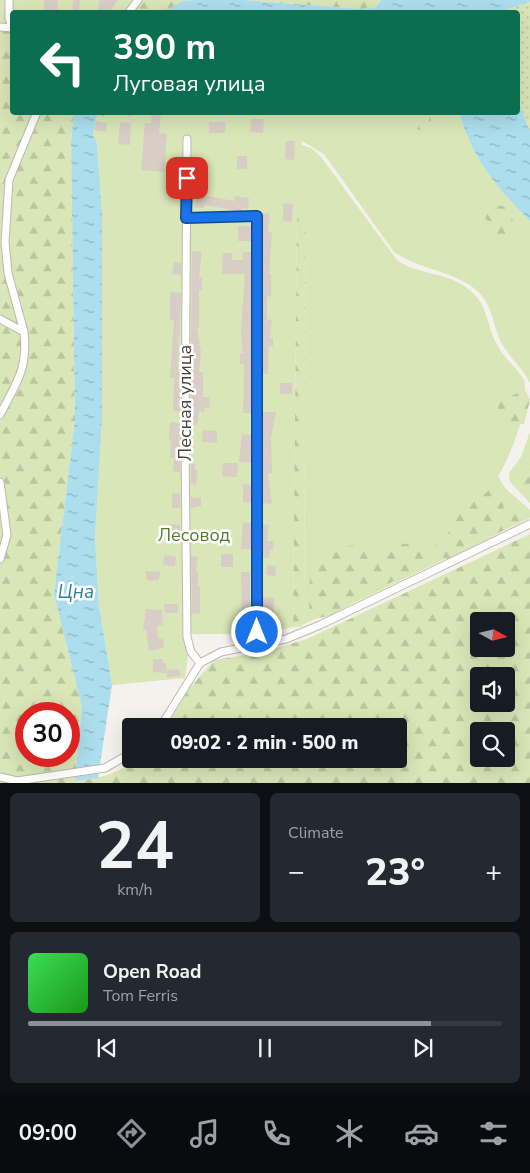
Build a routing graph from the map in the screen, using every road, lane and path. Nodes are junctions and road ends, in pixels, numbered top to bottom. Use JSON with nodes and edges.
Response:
{"nodes":[{"id":1,"x":9,"y":0,"type":"edge"},
{"id":2,"x":138,"y":0,"type":"edge"},
{"id":3,"x":130,"y":10,"type":"edge"},
{"id":4,"x":10,"y":21,"type":"edge"},
{"id":5,"x":36,"y":115,"type":"edge"},
{"id":6,"x":188,"y":139,"type":"dead end"},
{"id":7,"x":186,"y":218,"type":"junction"},
{"id":8,"x":0,"y":319,"type":"edge"},
{"id":9,"x":24,"y":332,"type":"junction"},
{"id":10,"x":0,"y":415,"type":"edge"},
{"id":11,"x":0,"y":482,"type":"edge"},
{"id":12,"x":530,"y":524,"type":"edge"},
{"id":13,"x":0,"y":559,"type":"edge"},
{"id":14,"x":263,"y":643,"type":"junction"},
{"id":15,"x":200,"y":663,"type":"junction"},
{"id":16,"x":166,"y":718,"type":"edge"},
{"id":17,"x":122,"y":758,"type":"edge"},
{"id":18,"x":0,"y":777,"type":"edge"}],
"edges":[{"from":1,"to":4,"type":"street"},
{"from":2,"to":3,"type":"street"},
{"from":5,"to":9,"type":"street"},
{"from":6,"to":7,"type":"street","name":"Лесная улица"},
{"from":7,"to":14,"type":"street"},
{"from":7,"to":15,"type":"street","name":"Лесная улица"},
{"from":8,"to":9,"type":"street"},
{"from":9,"to":10,"type":"street"},
{"from":11,"to":13,"type":"street"},
{"from":12,"to":14,"type":"street"},
{"from":14,"to":15,"type":"street"},
{"from":15,"to":16,"type":"street"},
{"from":17,"to":18,"type":"street"}]}
